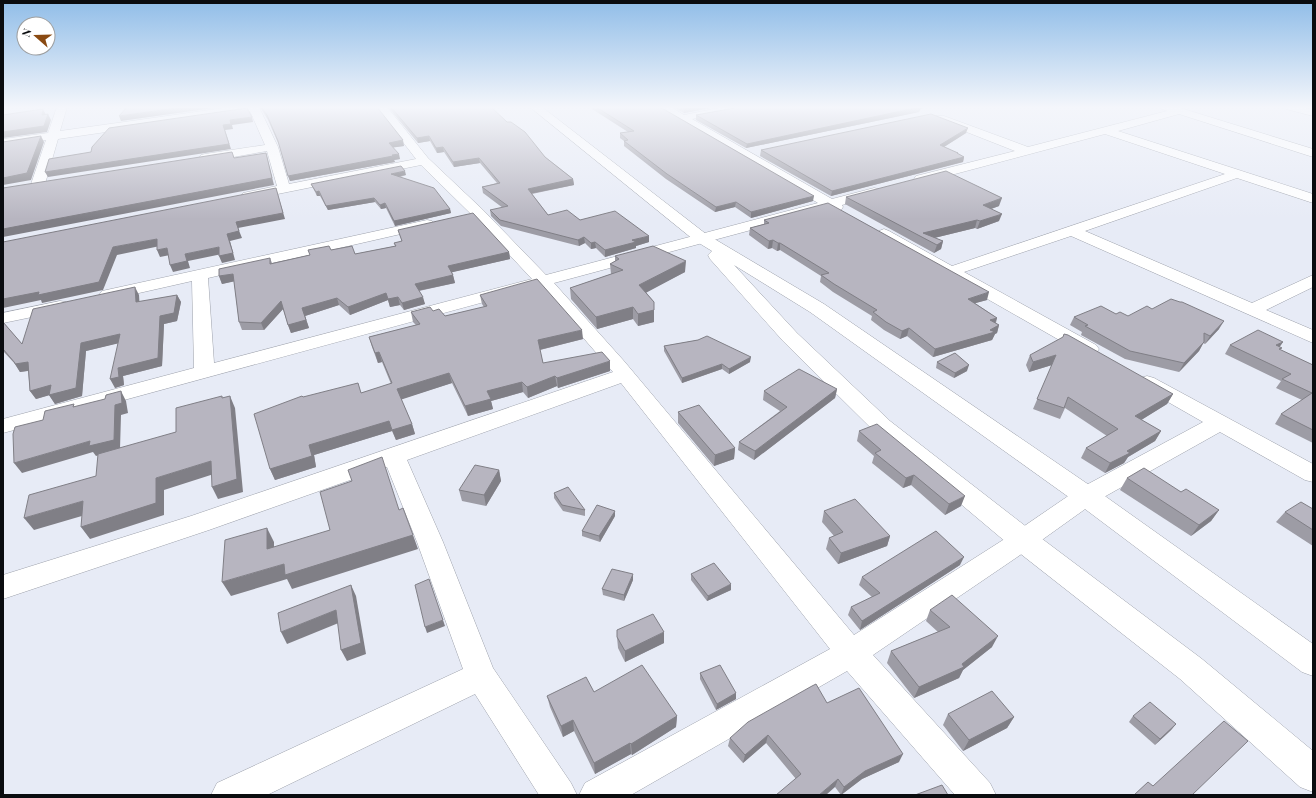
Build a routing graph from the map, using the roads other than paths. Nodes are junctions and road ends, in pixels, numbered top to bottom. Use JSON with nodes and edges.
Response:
{"nodes":[{"id":1,"x":51,"y":144,"type":"edge"},
{"id":2,"x":270,"y":144,"type":"edge"},
{"id":3,"x":411,"y":144,"type":"edge"},
{"id":4,"x":582,"y":144,"type":"edge"},
{"id":5,"x":728,"y":144,"type":"edge"},
{"id":6,"x":1009,"y":144,"type":"edge"},
{"id":7,"x":1054,"y":144,"type":"edge"},
{"id":8,"x":1148,"y":144,"type":"edge"},
{"id":9,"x":1285,"y":144,"type":"edge"},
{"id":10,"x":272,"y":148,"type":"junction"},
{"id":11,"x":761,"y":150,"type":"edge"},
{"id":12,"x":1027,"y":151,"type":"junction"},
{"id":13,"x":1313,"y":153,"type":"edge"},
{"id":14,"x":745,"y":154,"type":"junction"},
{"id":15,"x":194,"y":160,"type":"edge"},
{"id":16,"x":424,"y":161,"type":"junction"},
{"id":17,"x":1237,"y":174,"type":"junction"},
{"id":18,"x":54,"y":181,"type":"edge"},
{"id":19,"x":910,"y":182,"type":"edge"},
{"id":20,"x":38,"y":184,"type":"junction"},
{"id":21,"x":24,"y":186,"type":"edge"},
{"id":22,"x":888,"y":188,"type":"edge"},
{"id":23,"x":284,"y":189,"type":"junction"},
{"id":24,"x":237,"y":198,"type":"edge"},
{"id":25,"x":1313,"y":199,"type":"edge"},
{"id":26,"x":829,"y":204,"type":"junction"},
{"id":27,"x":849,"y":215,"type":"edge"},
{"id":28,"x":439,"y":221,"type":"edge"},
{"id":29,"x":870,"y":226,"type":"edge"},
{"id":30,"x":1073,"y":231,"type":"junction"},
{"id":31,"x":700,"y":238,"type":"junction"},
{"id":32,"x":952,"y":271,"type":"junction"},
{"id":33,"x":200,"y":274,"type":"junction"},
{"id":34,"x":1313,"y":280,"type":"edge"},
{"id":35,"x":543,"y":281,"type":"junction"},
{"id":36,"x":94,"y":298,"type":"edge"},
{"id":37,"x":71,"y":303,"type":"edge"},
{"id":38,"x":1252,"y":310,"type":"junction"},
{"id":39,"x":3,"y":318,"type":"edge"},
{"id":40,"x":1313,"y":337,"type":"edge"},
{"id":41,"x":1103,"y":357,"type":"edge"},
{"id":42,"x":204,"y":372,"type":"junction"},
{"id":43,"x":1130,"y":372,"type":"edge"},
{"id":44,"x":625,"y":375,"type":"junction"},
{"id":45,"x":1219,"y":423,"type":"junction"},
{"id":46,"x":4,"y":430,"type":"edge"},
{"id":47,"x":394,"y":456,"type":"junction"},
{"id":48,"x":1313,"y":474,"type":"edge"},
{"id":49,"x":1086,"y":496,"type":"junction"},
{"id":50,"x":1024,"y":540,"type":"junction"},
{"id":51,"x":3,"y":587,"type":"edge"},
{"id":52,"x":851,"y":653,"type":"junction"},
{"id":53,"x":1313,"y":662,"type":"edge"},
{"id":54,"x":481,"y":676,"type":"junction"},
{"id":55,"x":1313,"y":774,"type":"edge"},
{"id":56,"x":229,"y":795,"type":"edge"},
{"id":57,"x":559,"y":795,"type":"edge"},
{"id":58,"x":597,"y":795,"type":"edge"},
{"id":59,"x":978,"y":795,"type":"edge"}],
"edges":[{"from":1,"to":20,"type":"street"},
{"from":2,"to":10,"type":"street"},
{"from":3,"to":16,"type":"street"},
{"from":4,"to":31,"type":"street"},
{"from":5,"to":14,"type":"street"},
{"from":6,"to":12,"type":"street"},
{"from":7,"to":12,"type":"street"},
{"from":8,"to":17,"type":"street"},
{"from":9,"to":13,"type":"street"},
{"from":10,"to":15,"type":"street"},
{"from":10,"to":23,"type":"street"},
{"from":11,"to":14,"type":"street"},
{"from":12,"to":19,"type":"street"},
{"from":14,"to":26,"type":"street"},
{"from":16,"to":23,"type":"street"},
{"from":16,"to":35,"type":"street"},
{"from":17,"to":25,"type":"street"},
{"from":17,"to":30,"type":"street"},
{"from":18,"to":20,"type":"street"},
{"from":20,"to":21,"type":"street"},
{"from":22,"to":26,"type":"street"},
{"from":23,"to":24,"type":"street"},
{"from":26,"to":27,"type":"street"},
{"from":26,"to":31,"type":"street"},
{"from":28,"to":33,"type":"street"},
{"from":29,"to":32,"type":"street"},
{"from":30,"to":32,"type":"street"},
{"from":30,"to":38,"type":"street"},
{"from":31,"to":35,"type":"street"},
{"from":31,"to":49,"type":"street"},
{"from":31,"to":50,"type":"street"},
{"from":32,"to":41,"type":"street"},
{"from":33,"to":36,"type":"street"},
{"from":33,"to":42,"type":"street"},
{"from":34,"to":38,"type":"street"},
{"from":35,"to":42,"type":"street"},
{"from":35,"to":44,"type":"street"},
{"from":37,"to":39,"type":"street"},
{"from":38,"to":40,"type":"street"},
{"from":42,"to":46,"type":"street"},
{"from":43,"to":45,"type":"street"},
{"from":44,"to":47,"type":"street"},
{"from":44,"to":52,"type":"street"},
{"from":45,"to":48,"type":"street"},
{"from":45,"to":49,"type":"street"},
{"from":47,"to":51,"type":"street"},
{"from":47,"to":54,"type":"street"},
{"from":49,"to":50,"type":"street"},
{"from":49,"to":53,"type":"street"},
{"from":50,"to":52,"type":"street"},
{"from":50,"to":55,"type":"street"},
{"from":52,"to":58,"type":"street"},
{"from":52,"to":59,"type":"street"},
{"from":54,"to":56,"type":"street"},
{"from":54,"to":57,"type":"street"}]}
